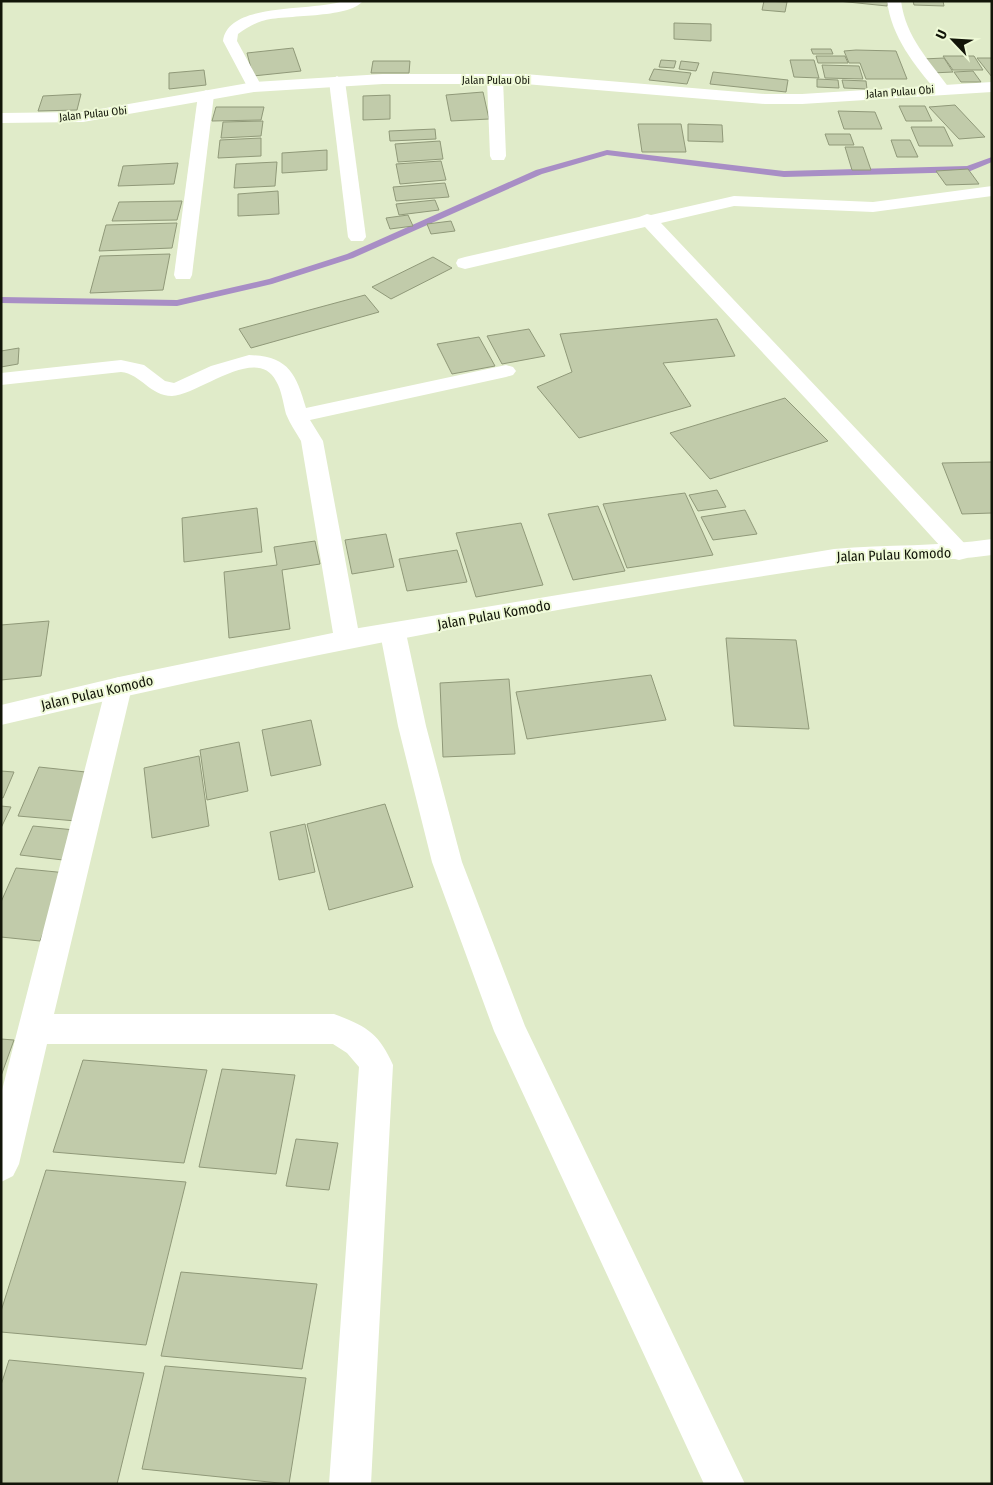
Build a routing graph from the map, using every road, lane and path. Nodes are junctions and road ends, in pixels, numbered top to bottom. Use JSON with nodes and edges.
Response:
{"nodes":[{"id":1,"x":356,"y":1,"type":"edge"},
{"id":2,"x":894,"y":1,"type":"edge"},
{"id":3,"x":495,"y":79,"type":"junction"},
{"id":4,"x":337,"y":81,"type":"junction"},
{"id":5,"x":254,"y":87,"type":"junction"},
{"id":6,"x":992,"y":87,"type":"edge"},
{"id":7,"x":942,"y":89,"type":"junction"},
{"id":8,"x":206,"y":95,"type":"junction"},
{"id":9,"x":1,"y":118,"type":"edge"},
{"id":10,"x":498,"y":156,"type":"dead end"},
{"id":11,"x":992,"y":191,"type":"edge"},
{"id":12,"x":647,"y":219,"type":"junction"},
{"id":13,"x":357,"y":237,"type":"dead end"},
{"id":14,"x":466,"y":263,"type":"dead end"},
{"id":15,"x":183,"y":276,"type":"dead end"},
{"id":16,"x":506,"y":371,"type":"dead end"},
{"id":17,"x":1,"y":379,"type":"edge"},
{"id":18,"x":298,"y":416,"type":"junction"},
{"id":19,"x":992,"y":547,"type":"edge"},
{"id":20,"x":959,"y":552,"type":"junction"},
{"id":21,"x":393,"y":633,"type":"junction"},
{"id":22,"x":347,"y":639,"type":"junction"},
{"id":23,"x":120,"y":687,"type":"junction"},
{"id":24,"x":1,"y":715,"type":"edge"},
{"id":25,"x":36,"y":1029,"type":"junction"},
{"id":26,"x":1,"y":1164,"type":"edge"},
{"id":27,"x":350,"y":1484,"type":"edge"},
{"id":28,"x":725,"y":1484,"type":"edge"}],
"edges":[{"from":1,"to":5,"type":"street"},
{"from":2,"to":7,"type":"street"},
{"from":3,"to":4,"type":"street","name":"Jalan Pulau Obi"},
{"from":3,"to":7,"type":"street","name":"Jalan Pulau Obi"},
{"from":3,"to":10,"type":"street"},
{"from":4,"to":5,"type":"street","name":"Jalan Pulau Obi"},
{"from":4,"to":13,"type":"street"},
{"from":5,"to":8,"type":"street","name":"Jalan Pulau Obi"},
{"from":6,"to":7,"type":"street","name":"Jalan Pulau Obi"},
{"from":8,"to":9,"type":"street","name":"Jalan Pulau Obi"},
{"from":8,"to":15,"type":"street"},
{"from":11,"to":12,"type":"street"},
{"from":12,"to":14,"type":"street"},
{"from":12,"to":20,"type":"street"},
{"from":16,"to":18,"type":"street"},
{"from":17,"to":18,"type":"street"},
{"from":18,"to":22,"type":"street"},
{"from":19,"to":20,"type":"street","name":"Jalan Pulau Komodo"},
{"from":20,"to":21,"type":"street","name":"Jalan Pulau Komodo"},
{"from":21,"to":22,"type":"street","name":"Jalan Pulau Komodo"},
{"from":21,"to":28,"type":"street"},
{"from":22,"to":23,"type":"street","name":"Jalan Pulau Komodo"},
{"from":23,"to":24,"type":"street","name":"Jalan Pulau Komodo"},
{"from":23,"to":25,"type":"street"},
{"from":25,"to":26,"type":"street"},
{"from":25,"to":27,"type":"street"}]}
